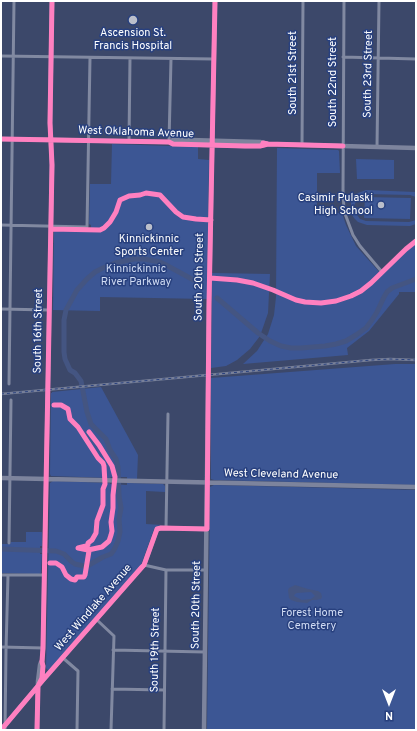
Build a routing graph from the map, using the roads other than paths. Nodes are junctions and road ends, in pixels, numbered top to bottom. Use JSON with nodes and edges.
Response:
{"nodes":[{"id":1,"x":14,"y":1,"type":"edge"},
{"id":2,"x":52,"y":1,"type":"edge"},
{"id":3,"x":215,"y":1,"type":"edge"},
{"id":4,"x":303,"y":1,"type":"edge"},
{"id":5,"x":344,"y":1,"type":"edge"},
{"id":6,"x":379,"y":1,"type":"edge"},
{"id":7,"x":1,"y":56,"type":"edge"},
{"id":8,"x":14,"y":57,"type":"junction"},
{"id":9,"x":51,"y":57,"type":"junction"},
{"id":10,"x":343,"y":57,"type":"junction"},
{"id":11,"x":90,"y":58,"type":"junction"},
{"id":12,"x":130,"y":58,"type":"junction"},
{"id":13,"x":378,"y":58,"type":"junction"},
{"id":14,"x":171,"y":59,"type":"junction"},
{"id":15,"x":214,"y":59,"type":"junction"},
{"id":16,"x":416,"y":59,"type":"edge"},
{"id":17,"x":1,"y":139,"type":"edge"},
{"id":18,"x":13,"y":139,"type":"junction"},
{"id":19,"x":51,"y":140,"type":"junction"},
{"id":20,"x":89,"y":140,"type":"junction"},
{"id":21,"x":129,"y":141,"type":"junction"},
{"id":22,"x":169,"y":142,"type":"junction"},
{"id":23,"x":212,"y":143,"type":"junction"},
{"id":24,"x":302,"y":145,"type":"junction"},
{"id":25,"x":343,"y":146,"type":"junction"},
{"id":26,"x":377,"y":147,"type":"junction"},
{"id":27,"x":416,"y":148,"type":"edge"},
{"id":28,"x":1,"y":225,"type":"edge"},
{"id":29,"x":12,"y":226,"type":"junction"},
{"id":30,"x":51,"y":226,"type":"junction"},
{"id":31,"x":416,"y":240,"type":"edge"},
{"id":32,"x":382,"y":272,"type":"junction"},
{"id":33,"x":210,"y":278,"type":"junction"},
{"id":34,"x":1,"y":309,"type":"edge"},
{"id":35,"x":10,"y":310,"type":"junction"},
{"id":36,"x":49,"y":310,"type":"junction"},
{"id":37,"x":9,"y":384,"type":"dead end"},
{"id":38,"x":11,"y":400,"type":"dead end"},
{"id":39,"x":168,"y":414,"type":"dead end"},
{"id":40,"x":1,"y":478,"type":"edge"},
{"id":41,"x":10,"y":478,"type":"junction"},
{"id":42,"x":46,"y":479,"type":"junction"},
{"id":43,"x":167,"y":482,"type":"junction"},
{"id":44,"x":208,"y":482,"type":"junction"},
{"id":45,"x":416,"y":488,"type":"edge"},
{"id":46,"x":166,"y":528,"type":"junction"},
{"id":47,"x":207,"y":529,"type":"junction"},
{"id":48,"x":8,"y":543,"type":"dead end"},
{"id":49,"x":144,"y":565,"type":"junction"},
{"id":50,"x":166,"y":570,"type":"junction"},
{"id":51,"x":206,"y":570,"type":"junction"},
{"id":52,"x":1,"y":575,"type":"edge"},
{"id":53,"x":8,"y":575,"type":"junction"},
{"id":54,"x":44,"y":576,"type":"junction"},
{"id":55,"x":96,"y":620,"type":"junction"},
{"id":56,"x":1,"y":647,"type":"edge"},
{"id":57,"x":6,"y":647,"type":"junction"},
{"id":58,"x":43,"y":648,"type":"junction"},
{"id":59,"x":113,"y":650,"type":"junction"},
{"id":60,"x":165,"y":651,"type":"junction"},
{"id":61,"x":205,"y":652,"type":"junction"},
{"id":62,"x":64,"y":658,"type":"junction"},
{"id":63,"x":42,"y":664,"type":"junction"},
{"id":64,"x":51,"y":672,"type":"junction"},
{"id":65,"x":38,"y":686,"type":"junction"},
{"id":66,"x":112,"y":689,"type":"junction"},
{"id":67,"x":164,"y":690,"type":"junction"},
{"id":68,"x":5,"y":728,"type":"edge"},
{"id":69,"x":1,"y":730,"type":"edge"},
{"id":70,"x":37,"y":730,"type":"edge"},
{"id":71,"x":77,"y":730,"type":"edge"},
{"id":72,"x":111,"y":730,"type":"edge"},
{"id":73,"x":164,"y":730,"type":"edge"},
{"id":74,"x":204,"y":730,"type":"edge"}],
"edges":[{"from":1,"to":8,"type":"street"},
{"from":2,"to":9,"type":"street","name":"South 16th Street"},
{"from":3,"to":15,"type":"street","name":"South 20th Street"},
{"from":4,"to":24,"type":"street","name":"South 21st Street"},
{"from":5,"to":10,"type":"street","name":"South 22nd Street"},
{"from":6,"to":13,"type":"street","name":"South 23rd Street"},
{"from":7,"to":8,"type":"street"},
{"from":8,"to":9,"type":"street"},
{"from":8,"to":18,"type":"street"},
{"from":9,"to":11,"type":"street"},
{"from":9,"to":19,"type":"street","name":"South 16th Street"},
{"from":10,"to":13,"type":"street"},
{"from":10,"to":25,"type":"street","name":"South 22nd Street"},
{"from":11,"to":12,"type":"street"},
{"from":11,"to":20,"type":"street"},
{"from":12,"to":14,"type":"street"},
{"from":12,"to":21,"type":"street"},
{"from":13,"to":16,"type":"street"},
{"from":13,"to":26,"type":"street","name":"South 23rd Street"},
{"from":14,"to":15,"type":"street"},
{"from":14,"to":22,"type":"street"},
{"from":15,"to":23,"type":"street","name":"South 20th Street"},
{"from":17,"to":18,"type":"street","name":"West Oklahoma Avenue"},
{"from":18,"to":19,"type":"street","name":"West Oklahoma Avenue"},
{"from":18,"to":29,"type":"street"},
{"from":19,"to":20,"type":"street","name":"West Oklahoma Avenue"},
{"from":19,"to":30,"type":"street","name":"South 16th Street"},
{"from":20,"to":21,"type":"street","name":"West Oklahoma Avenue"},
{"from":20,"to":30,"type":"street"},
{"from":21,"to":22,"type":"street","name":"West Oklahoma Avenue"},
{"from":22,"to":23,"type":"street","name":"West Oklahoma Avenue"},
{"from":23,"to":24,"type":"street","name":"West Oklahoma Avenue"},
{"from":23,"to":33,"type":"street","name":"South 20th Street"},
{"from":24,"to":25,"type":"street","name":"West Oklahoma Avenue"},
{"from":25,"to":26,"type":"street","name":"West Oklahoma Avenue"},
{"from":25,"to":32,"type":"street","name":"South 22nd Street"},
{"from":26,"to":27,"type":"street","name":"West Oklahoma Avenue"},
{"from":28,"to":29,"type":"street"},
{"from":29,"to":30,"type":"street"},
{"from":29,"to":35,"type":"street"},
{"from":30,"to":36,"type":"street","name":"South 16th Street"},
{"from":31,"to":32,"type":"street"},
{"from":32,"to":33,"type":"street"},
{"from":33,"to":44,"type":"street","name":"South 20th Street"},
{"from":34,"to":35,"type":"street"},
{"from":35,"to":36,"type":"street"},
{"from":35,"to":37,"type":"street"},
{"from":36,"to":42,"type":"street","name":"South 16th Street"},
{"from":38,"to":41,"type":"street"},
{"from":39,"to":43,"type":"street"},
{"from":40,"to":41,"type":"street","name":"West Cleveland Avenue"},
{"from":41,"to":42,"type":"street","name":"West Cleveland Avenue"},
{"from":41,"to":48,"type":"street"},
{"from":42,"to":43,"type":"street","name":"West Cleveland Avenue"},
{"from":42,"to":54,"type":"street","name":"South 16th Street"},
{"from":43,"to":44,"type":"street","name":"West Cleveland Avenue"},
{"from":43,"to":46,"type":"street"},
{"from":44,"to":45,"type":"street","name":"West Cleveland Avenue"},
{"from":44,"to":47,"type":"street","name":"South 20th Street"},
{"from":46,"to":47,"type":"street"},
{"from":46,"to":49,"type":"street","name":"West Windlake Avenue"},
{"from":47,"to":51,"type":"street","name":"South 20th Street"},
{"from":49,"to":50,"type":"street"},
{"from":49,"to":55,"type":"street","name":"West Windlake Avenue"},
{"from":50,"to":51,"type":"street"},
{"from":50,"to":60,"type":"street","name":"South 19th Street"},
{"from":51,"to":61,"type":"street","name":"South 20th Street"},
{"from":52,"to":53,"type":"street"},
{"from":53,"to":54,"type":"street"},
{"from":53,"to":57,"type":"street"},
{"from":54,"to":58,"type":"street","name":"South 16th Street"},
{"from":55,"to":59,"type":"street"},
{"from":55,"to":62,"type":"street","name":"West Windlake Avenue"},
{"from":56,"to":57,"type":"street"},
{"from":57,"to":58,"type":"street"},
{"from":57,"to":68,"type":"street"},
{"from":58,"to":63,"type":"street","name":"South 16th Street"},
{"from":59,"to":60,"type":"street"},
{"from":59,"to":66,"type":"street"},
{"from":60,"to":61,"type":"street"},
{"from":60,"to":67,"type":"street","name":"South 19th Street"},
{"from":61,"to":74,"type":"street","name":"South 20th Street"},
{"from":62,"to":64,"type":"street","name":"West Windlake Avenue"},
{"from":62,"to":71,"type":"street"},
{"from":63,"to":64,"type":"street"},
{"from":63,"to":65,"type":"street","name":"South 16th Street"},
{"from":64,"to":65,"type":"street","name":"West Windlake Avenue"},
{"from":65,"to":68,"type":"street","name":"West Windlake Avenue"},
{"from":65,"to":70,"type":"street","name":"South 16th Street"},
{"from":66,"to":67,"type":"street"},
{"from":66,"to":72,"type":"street"},
{"from":67,"to":73,"type":"street","name":"South 19th Street"},
{"from":68,"to":69,"type":"street","name":"West Windlake Avenue"}]}
